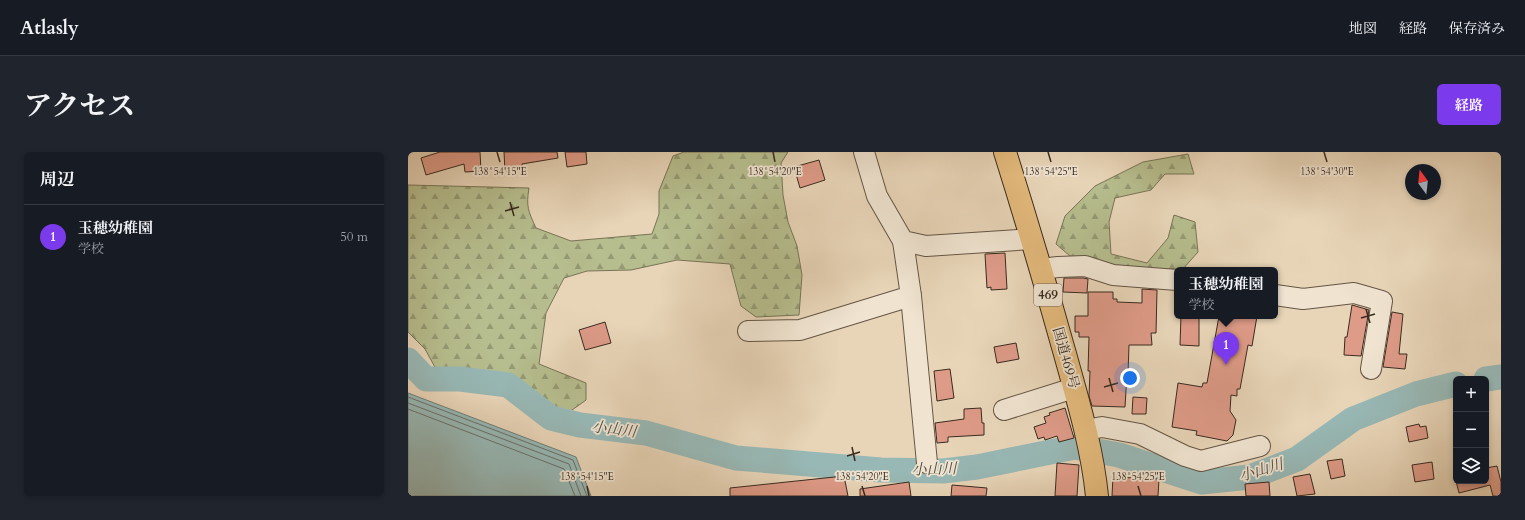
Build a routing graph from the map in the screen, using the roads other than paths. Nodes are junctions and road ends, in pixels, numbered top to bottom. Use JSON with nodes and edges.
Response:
{"nodes":[{"id":1,"x":864,"y":152,"type":"edge"},
{"id":2,"x":1005,"y":152,"type":"edge"},
{"id":3,"x":1032,"y":239,"type":"junction"},
{"id":4,"x":903,"y":241,"type":"junction"},
{"id":5,"x":1041,"y":270,"type":"junction"},
{"id":6,"x":1174,"y":280,"type":"edge"},
{"id":7,"x":1278,"y":295,"type":"edge"},
{"id":8,"x":911,"y":296,"type":"junction"},
{"id":9,"x":748,"y":331,"type":"dead end"},
{"id":10,"x":1371,"y":369,"type":"dead end"},
{"id":11,"x":1074,"y":388,"type":"junction"},
{"id":12,"x":1004,"y":410,"type":"dead end"},
{"id":13,"x":1087,"y":435,"type":"junction"},
{"id":14,"x":1260,"y":446,"type":"dead end"},
{"id":15,"x":927,"y":463,"type":"dead end"},
{"id":16,"x":1097,"y":496,"type":"edge"}],
"edges":[{"from":1,"to":4,"type":"street"},
{"from":2,"to":3,"type":"highway","name":"国道469号","number":"469"},
{"from":3,"to":4,"type":"street"},
{"from":3,"to":5,"type":"highway","name":"国道469号","number":"469"},
{"from":4,"to":8,"type":"street"},
{"from":5,"to":6,"type":"street"},
{"from":5,"to":11,"type":"highway","name":"国道469号","number":"469"},
{"from":7,"to":10,"type":"street"},
{"from":8,"to":9,"type":"street"},
{"from":8,"to":15,"type":"street"},
{"from":11,"to":12,"type":"street"},
{"from":11,"to":13,"type":"highway","name":"国道469号","number":"469"},
{"from":13,"to":14,"type":"street"},
{"from":13,"to":16,"type":"highway","name":"国道469号","number":"469"}]}
